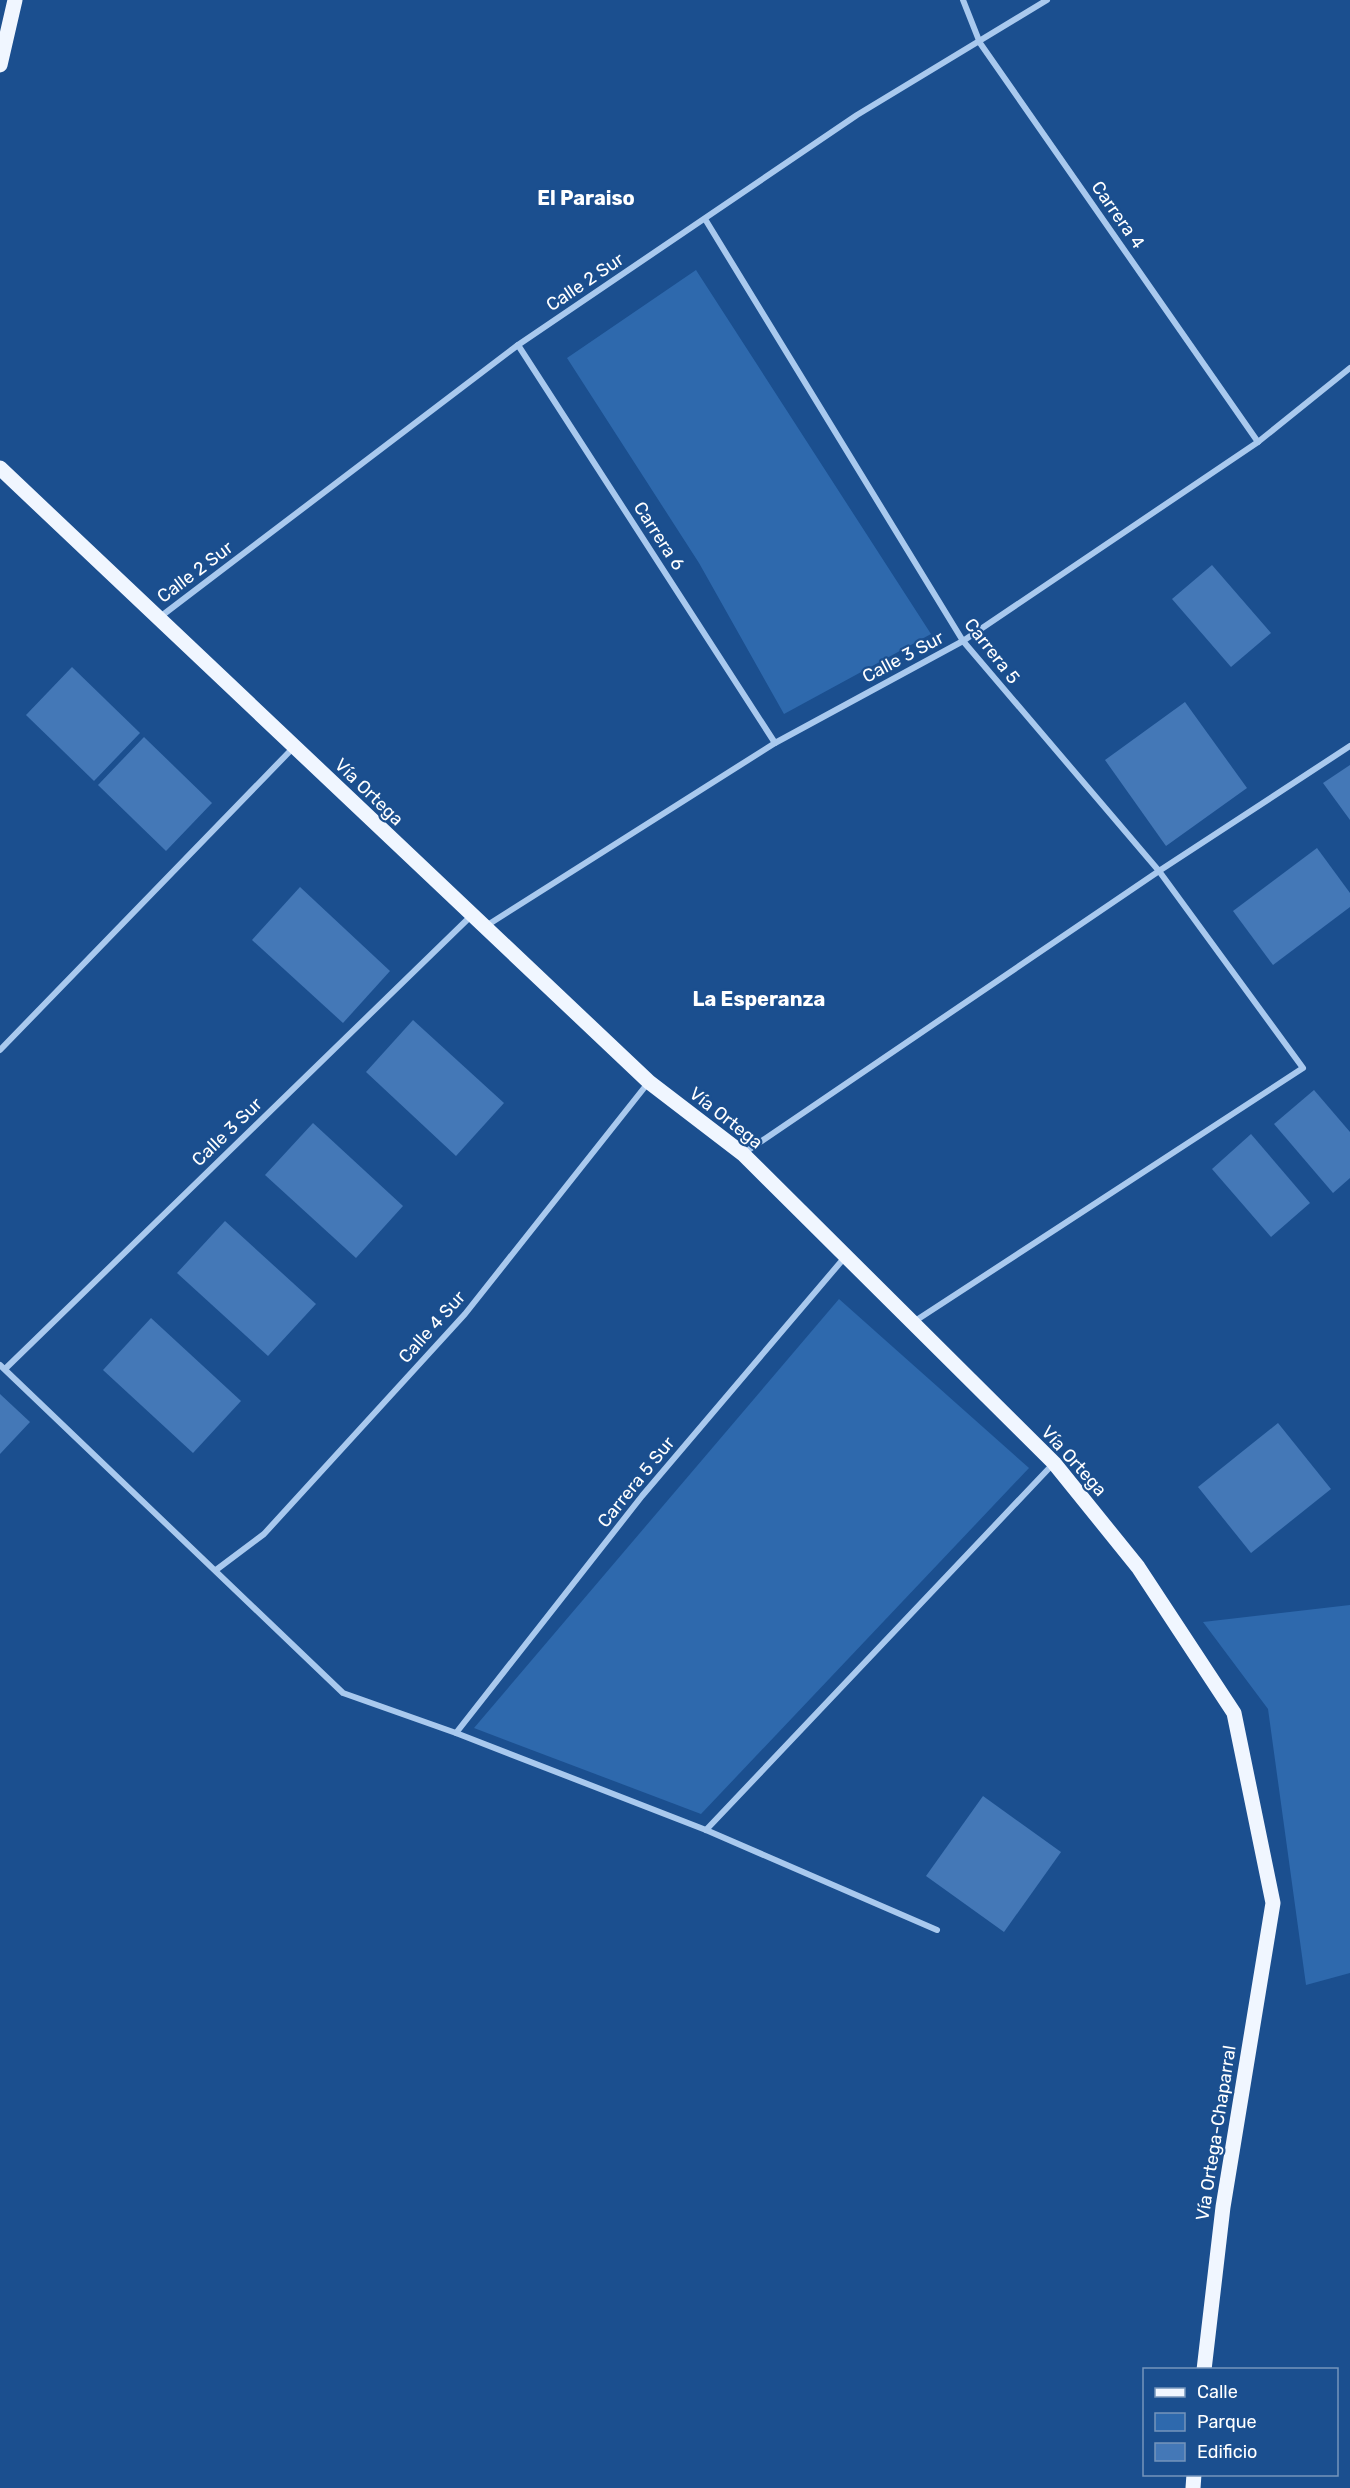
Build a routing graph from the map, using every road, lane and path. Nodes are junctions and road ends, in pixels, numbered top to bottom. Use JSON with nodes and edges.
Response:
{"nodes":[{"id":1,"x":15,"y":0,"type":"edge"},
{"id":2,"x":963,"y":0,"type":"edge"},
{"id":3,"x":1047,"y":0,"type":"edge"},
{"id":4,"x":980,"y":43,"type":"junction"},
{"id":5,"x":0,"y":65,"type":"edge"},
{"id":6,"x":705,"y":219,"type":"junction"},
{"id":7,"x":518,"y":345,"type":"junction"},
{"id":8,"x":1350,"y":368,"type":"edge"},
{"id":9,"x":1258,"y":442,"type":"junction"},
{"id":10,"x":0,"y":468,"type":"edge"},
{"id":11,"x":160,"y":618,"type":"junction"},
{"id":12,"x":963,"y":642,"type":"junction"},
{"id":13,"x":775,"y":743,"type":"junction"},
{"id":14,"x":1350,"y":746,"type":"edge"},
{"id":15,"x":294,"y":748,"type":"junction"},
{"id":16,"x":1159,"y":871,"type":"junction"},
{"id":17,"x":471,"y":916,"type":"junction"},
{"id":18,"x":483,"y":928,"type":"junction"},
{"id":19,"x":0,"y":1050,"type":"edge"},
{"id":20,"x":649,"y":1082,"type":"junction"},
{"id":21,"x":743,"y":1154,"type":"junction"},
{"id":22,"x":846,"y":1257,"type":"junction"},
{"id":23,"x":912,"y":1323,"type":"junction"},
{"id":24,"x":2,"y":1367,"type":"edge"},
{"id":25,"x":1054,"y":1463,"type":"junction"},
{"id":26,"x":216,"y":1570,"type":"junction"},
{"id":27,"x":456,"y":1733,"type":"junction"},
{"id":28,"x":706,"y":1830,"type":"junction"},
{"id":29,"x":1273,"y":1903,"type":"joint"},
{"id":30,"x":937,"y":1930,"type":"dead end"},
{"id":31,"x":1204,"y":2368,"type":"edge"}],
"edges":[{"from":1,"to":5,"type":"main road"},
{"from":2,"to":4,"type":"street","name":"Carrera 4"},
{"from":3,"to":4,"type":"street","name":"Calle 2 Sur"},
{"from":4,"to":6,"type":"street","name":"Calle 2 Sur"},
{"from":4,"to":9,"type":"street","name":"Carrera 4"},
{"from":6,"to":7,"type":"street","name":"Calle 2 Sur"},
{"from":6,"to":12,"type":"street","name":"Carrera 5"},
{"from":7,"to":11,"type":"street","name":"Calle 2 Sur"},
{"from":7,"to":13,"type":"street","name":"Carrera 6"},
{"from":8,"to":9,"type":"street","name":"Calle 3 Sur"},
{"from":9,"to":12,"type":"street","name":"Calle 3 Sur"},
{"from":10,"to":11,"type":"main road","name":"Vía Ortega"},
{"from":11,"to":15,"type":"main road","name":"Vía Ortega"},
{"from":12,"to":13,"type":"street","name":"Calle 3 Sur"},
{"from":12,"to":16,"type":"street","name":"Carrera 5"},
{"from":13,"to":18,"type":"street","name":"Calle 3 Sur"},
{"from":14,"to":16,"type":"street"},
{"from":15,"to":17,"type":"main road","name":"Vía Ortega"},
{"from":15,"to":19,"type":"street"},
{"from":16,"to":21,"type":"street"},
{"from":16,"to":23,"type":"street","name":"Carrera 5"},
{"from":17,"to":18,"type":"main road","name":"Vía Ortega"},
{"from":17,"to":24,"type":"street","name":"Calle 3 Sur"},
{"from":18,"to":20,"type":"main road","name":"Vía Ortega"},
{"from":20,"to":21,"type":"main road","name":"Vía Ortega"},
{"from":20,"to":26,"type":"street","name":"Calle 4 Sur"},
{"from":21,"to":22,"type":"main road","name":"Vía Ortega"},
{"from":22,"to":23,"type":"main road","name":"Vía Ortega"},
{"from":22,"to":27,"type":"street","name":"Carrera 5 Sur"},
{"from":23,"to":25,"type":"main road","name":"Vía Ortega"},
{"from":24,"to":26,"type":"street"},
{"from":25,"to":28,"type":"street"},
{"from":25,"to":29,"type":"main road","name":"Vía Ortega"},
{"from":26,"to":27,"type":"street"},
{"from":27,"to":28,"type":"street"},
{"from":28,"to":30,"type":"street"},
{"from":29,"to":31,"type":"main road","name":"Vía Ortega-Chaparral"}]}
